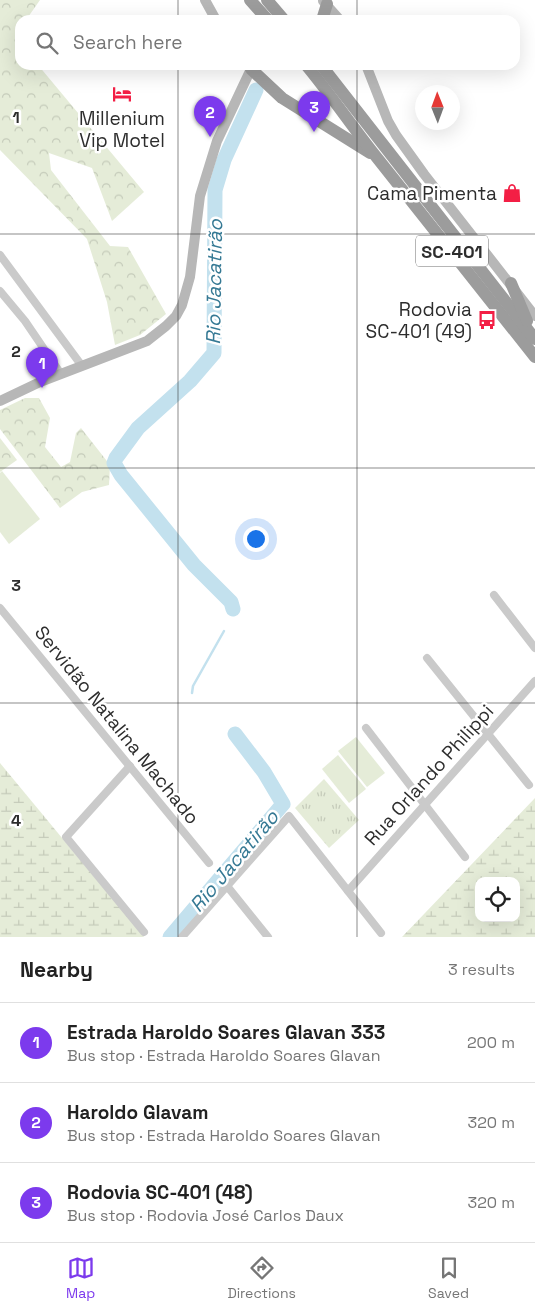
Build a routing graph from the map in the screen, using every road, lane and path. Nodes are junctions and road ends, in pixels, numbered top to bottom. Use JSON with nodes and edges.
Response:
{"nodes":[{"id":1,"x":204,"y":0,"type":"edge"},
{"id":2,"x":325,"y":2,"type":"edge"},
{"id":3,"x":259,"y":7,"type":"edge"},
{"id":4,"x":213,"y":15,"type":"edge"},
{"id":5,"x":274,"y":15,"type":"edge"},
{"id":6,"x":323,"y":15,"type":"edge"},
{"id":7,"x":336,"y":15,"type":"edge"},
{"id":8,"x":249,"y":70,"type":"edge"},
{"id":9,"x":255,"y":70,"type":"edge"},
{"id":10,"x":310,"y":70,"type":"edge"},
{"id":11,"x":325,"y":70,"type":"edge"},
{"id":12,"x":368,"y":70,"type":"edge"},
{"id":13,"x":376,"y":157,"type":"junction"},
{"id":14,"x":0,"y":255,"type":"edge"},
{"id":15,"x":511,"y":283,"type":"junction"},
{"id":16,"x":0,"y":290,"type":"edge"},
{"id":17,"x":535,"y":316,"type":"edge"},
{"id":18,"x":534,"y":337,"type":"edge"},
{"id":19,"x":535,"y":357,"type":"edge"},
{"id":20,"x":82,"y":366,"type":"junction"},
{"id":21,"x":61,"y":374,"type":"junction"},
{"id":22,"x":0,"y":400,"type":"edge"},
{"id":23,"x":494,"y":595,"type":"dead end"},
{"id":24,"x":0,"y":608,"type":"edge"},
{"id":25,"x":535,"y":648,"type":"edge"},
{"id":26,"x":427,"y":658,"type":"dead end"},
{"id":27,"x":535,"y":681,"type":"edge"},
{"id":28,"x":366,"y":728,"type":"dead end"},
{"id":29,"x":487,"y":734,"type":"junction"},
{"id":30,"x":130,"y":766,"type":"junction"},
{"id":31,"x":529,"y":785,"type":"dead end"},
{"id":32,"x":425,"y":804,"type":"junction"},
{"id":33,"x":465,"y":857,"type":"dead end"},
{"id":34,"x":209,"y":863,"type":"dead end"},
{"id":35,"x":228,"y":886,"type":"junction"},
{"id":36,"x":348,"y":891,"type":"junction"},
{"id":37,"x":144,"y":932,"type":"dead end"},
{"id":38,"x":381,"y":933,"type":"dead end"},
{"id":39,"x":182,"y":937,"type":"edge"},
{"id":40,"x":268,"y":937,"type":"edge"}],
"edges":[{"from":1,"to":4,"type":"main road"},
{"from":2,"to":6,"type":"highway"},
{"from":2,"to":7,"type":"main road"},
{"from":3,"to":5,"type":"highway"},
{"from":8,"to":20,"type":"main road"},
{"from":9,"to":13,"type":"highway"},
{"from":10,"to":13,"type":"highway","number":"SC-401"},
{"from":11,"to":18,"type":"highway","number":"SC-401"},
{"from":12,"to":15,"type":"main road"},
{"from":13,"to":19,"type":"highway","number":"SC-401"},
{"from":14,"to":20,"type":"street"},
{"from":15,"to":17,"type":"main road"},
{"from":15,"to":18,"type":"highway"},
{"from":16,"to":21,"type":"street"},
{"from":20,"to":21,"type":"main road"},
{"from":21,"to":22,"type":"main road"},
{"from":23,"to":25,"type":"street"},
{"from":24,"to":30,"type":"street","name":"Servidão Natalina Machado"},
{"from":26,"to":29,"type":"street"},
{"from":27,"to":29,"type":"street","name":"Rua Orlando Philippi"},
{"from":28,"to":32,"type":"street"},
{"from":29,"to":31,"type":"street"},
{"from":29,"to":32,"type":"street","name":"Rua Orlando Philippi"},
{"from":30,"to":34,"type":"street","name":"Servidão Natalina Machado"},
{"from":30,"to":37,"type":"street"},
{"from":32,"to":33,"type":"street"},
{"from":32,"to":36,"type":"street","name":"Rua Orlando Philippi"},
{"from":35,"to":36,"type":"street"},
{"from":35,"to":39,"type":"street"},
{"from":35,"to":40,"type":"street"},
{"from":36,"to":38,"type":"street"}]}
